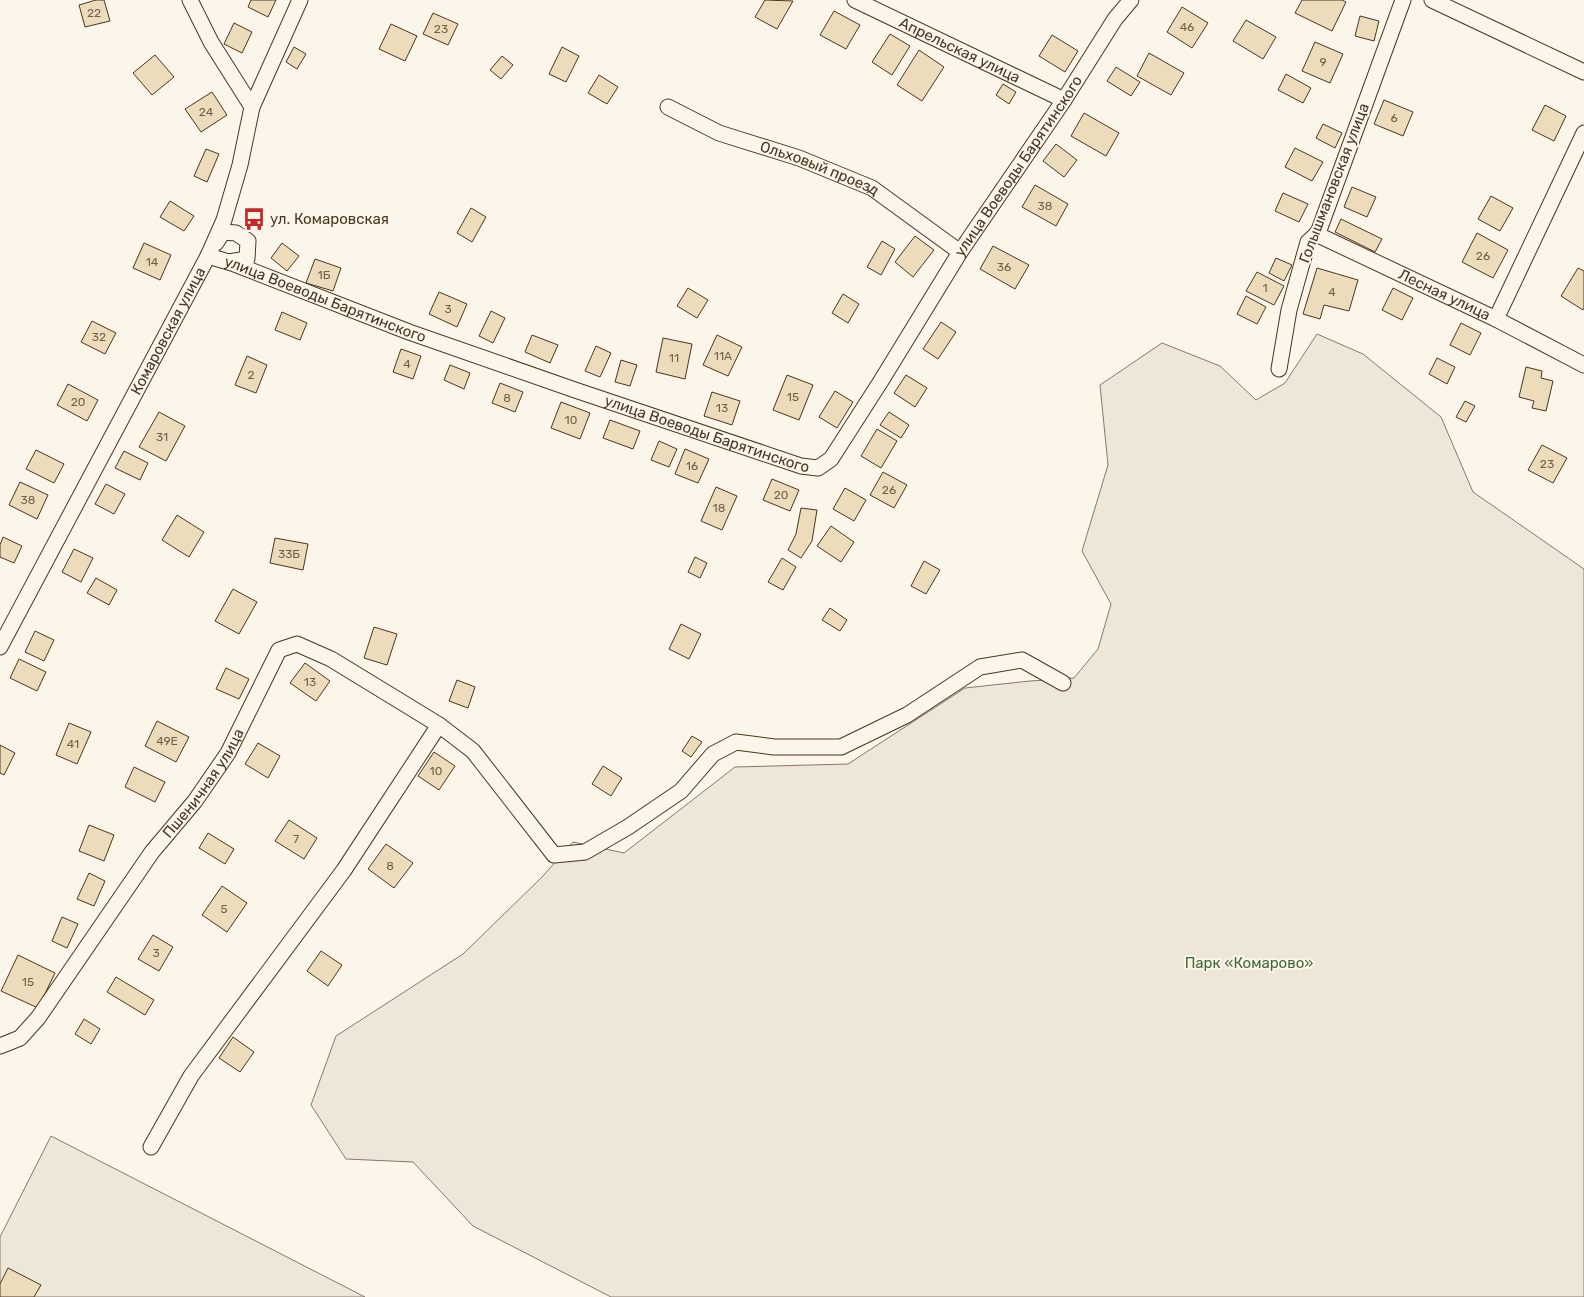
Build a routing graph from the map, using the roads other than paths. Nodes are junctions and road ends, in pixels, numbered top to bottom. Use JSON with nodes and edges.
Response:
{"nodes":[{"id":1,"x":190,"y":0,"type":"edge"},
{"id":2,"x":300,"y":0,"type":"edge"},
{"id":3,"x":855,"y":0,"type":"edge"},
{"id":4,"x":1131,"y":0,"type":"edge"},
{"id":5,"x":1403,"y":0,"type":"edge"},
{"id":6,"x":1432,"y":0,"type":"edge"},
{"id":7,"x":1584,"y":72,"type":"edge"},
{"id":8,"x":1064,"y":100,"type":"junction"},
{"id":9,"x":668,"y":107,"type":"dead end"},
{"id":10,"x":252,"y":108,"type":"junction"},
{"id":11,"x":1584,"y":133,"type":"edge"},
{"id":12,"x":1316,"y":234,"type":"junction"},
{"id":13,"x":210,"y":252,"type":"junction"},
{"id":14,"x":960,"y":252,"type":"junction"},
{"id":15,"x":229,"y":262,"type":"junction"},
{"id":16,"x":1496,"y":319,"type":"junction"},
{"id":17,"x":1584,"y":365,"type":"edge"},
{"id":18,"x":1279,"y":369,"type":"dead end"},
{"id":19,"x":0,"y":647,"type":"edge"},
{"id":20,"x":1063,"y":683,"type":"dead end"},
{"id":21,"x":439,"y":725,"type":"junction"},
{"id":22,"x":0,"y":1046,"type":"edge"},
{"id":23,"x":151,"y":1146,"type":"dead end"}],
"edges":[{"from":1,"to":10,"type":"street"},
{"from":2,"to":10,"type":"street","name":"Комаровская улица"},
{"from":3,"to":8,"type":"street","name":"Апрельская улица"},
{"from":4,"to":8,"type":"street","name":"улица Воеводы Барятинского"},
{"from":5,"to":12,"type":"street","name":"Голышмановская улица"},
{"from":6,"to":7,"type":"street"},
{"from":8,"to":14,"type":"street","name":"улица Воеводы Барятинского"},
{"from":9,"to":14,"type":"street","name":"Ольховый проезд"},
{"from":10,"to":13,"type":"street","name":"Комаровская улица"},
{"from":11,"to":16,"type":"street","name":"Лесная улица"},
{"from":12,"to":16,"type":"street","name":"Лесная улица"},
{"from":12,"to":18,"type":"street","name":"Голышмановская улица"},
{"from":13,"to":15,"type":"street","name":"улица Воеводы Барятинского"},
{"from":13,"to":15,"type":"street"},
{"from":13,"to":19,"type":"street","name":"Комаровская улица"},
{"from":14,"to":15,"type":"street","name":"улица Воеводы Барятинского"},
{"from":16,"to":17,"type":"street"},
{"from":20,"to":21,"type":"street","name":"Пшеничная улица"},
{"from":21,"to":22,"type":"street","name":"Пшеничная улица"},
{"from":21,"to":23,"type":"street"}]}
